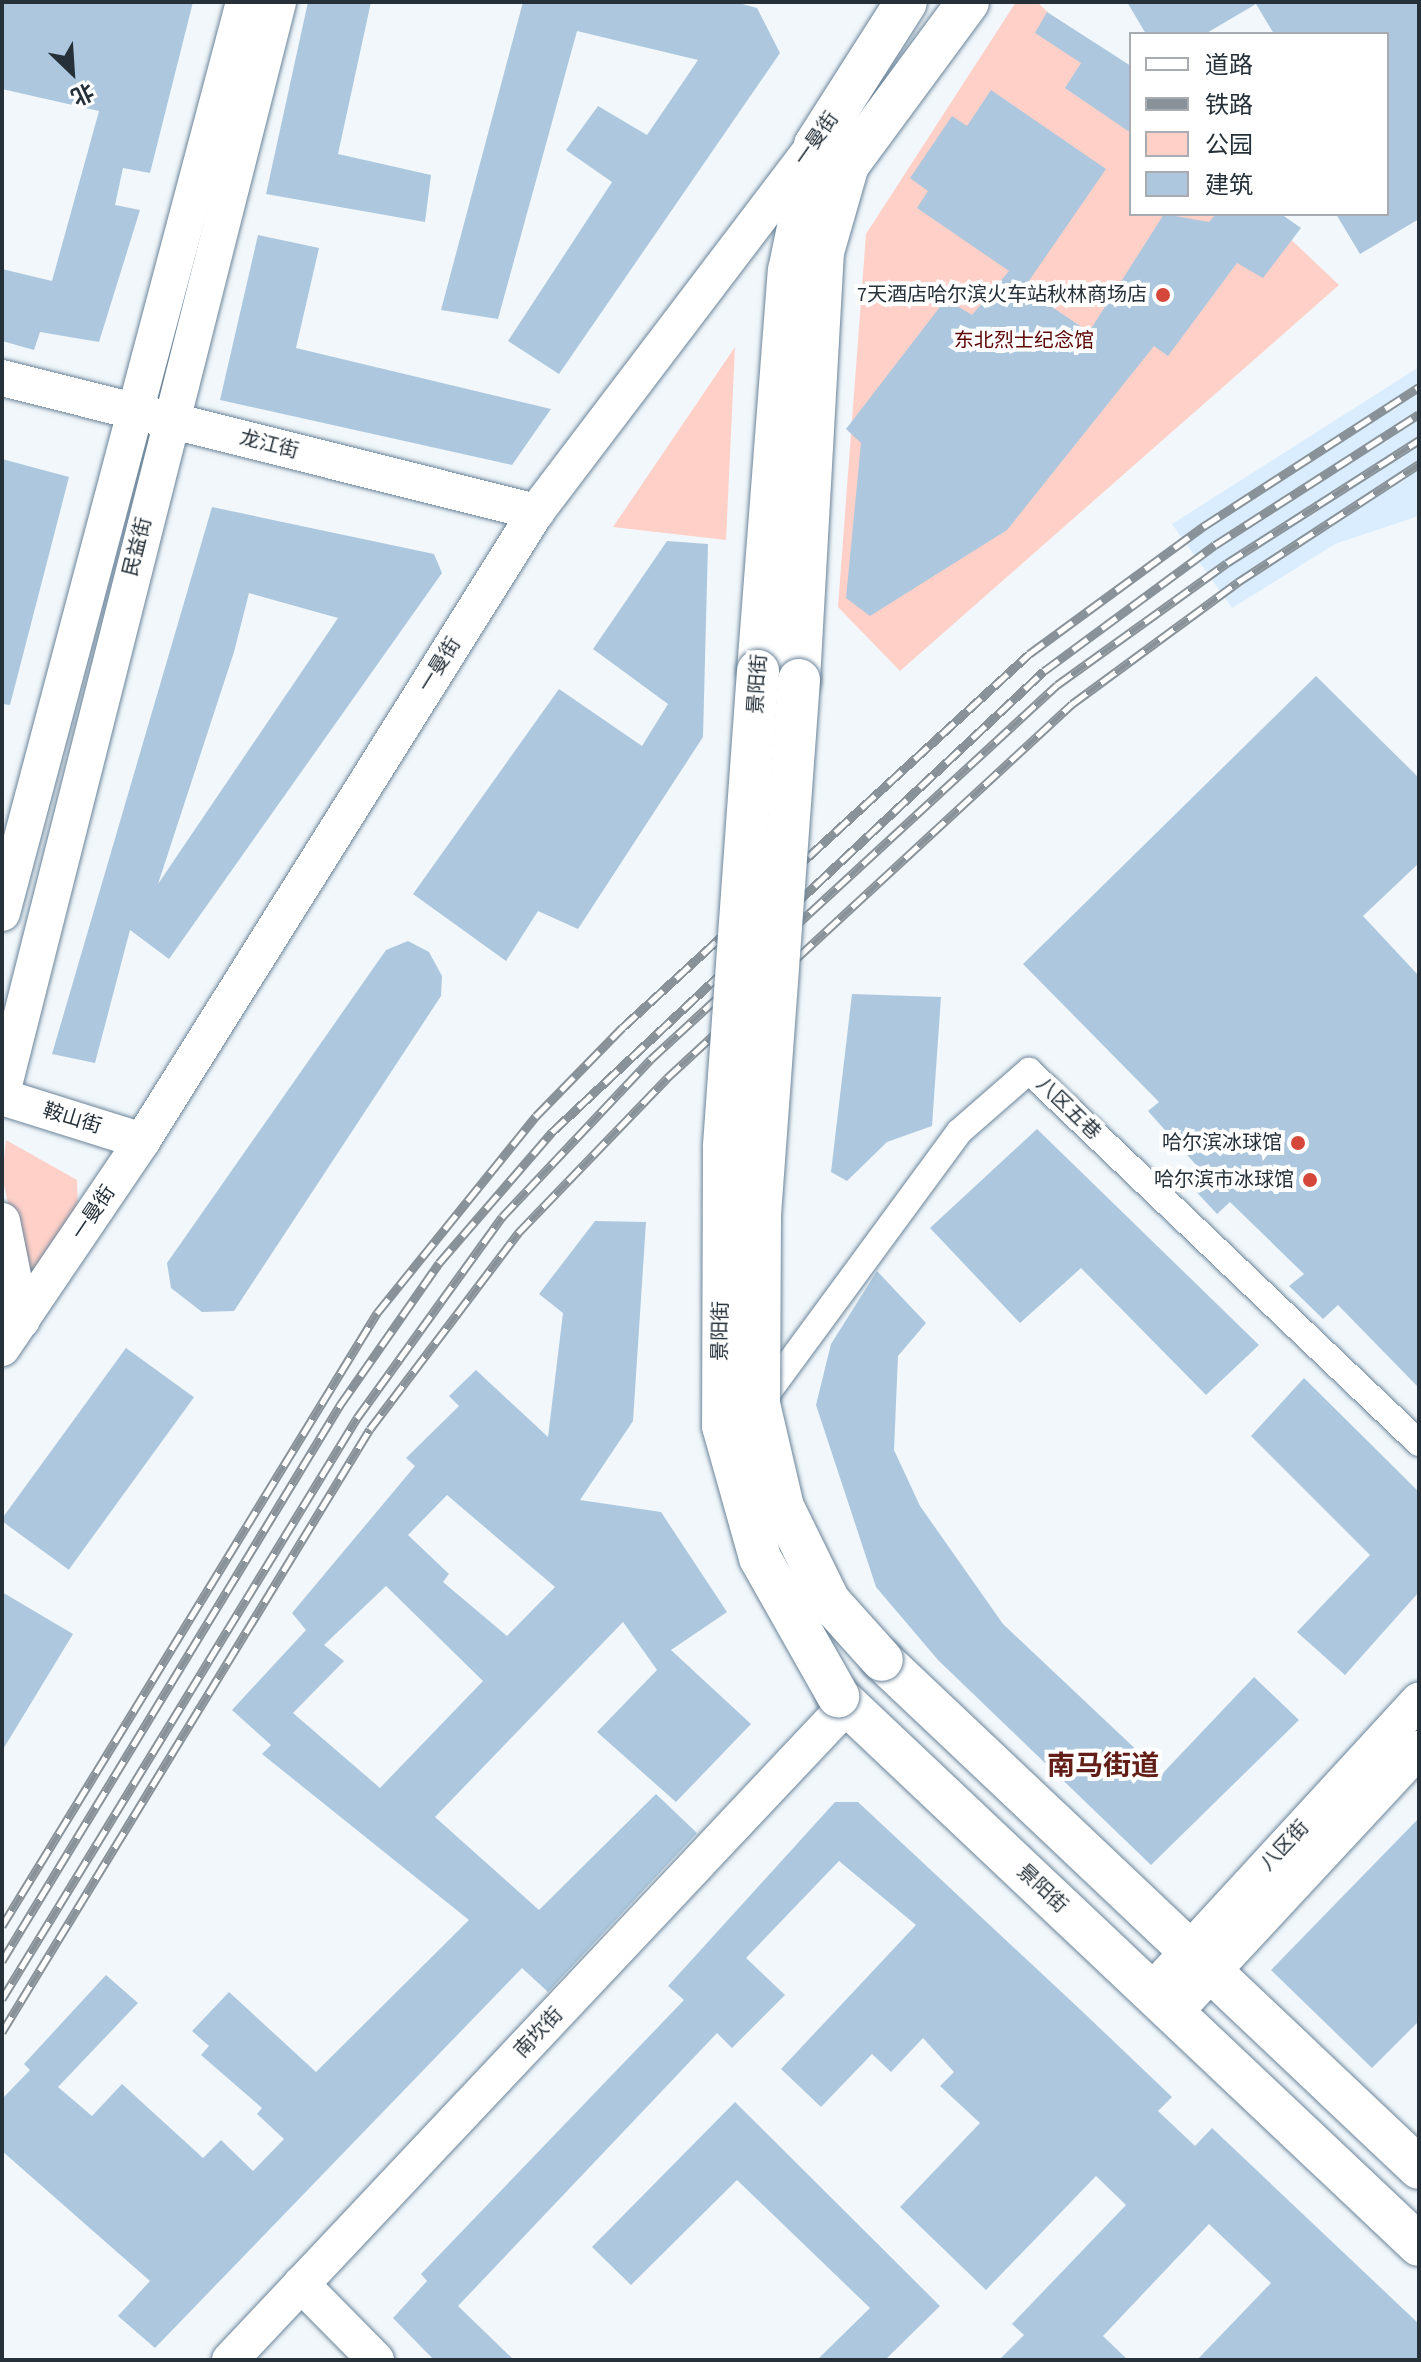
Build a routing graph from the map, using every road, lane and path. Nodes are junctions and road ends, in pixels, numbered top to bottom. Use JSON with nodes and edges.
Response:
{"nodes":[{"id":1,"x":244,"y":2,"type":"edge"},
{"id":2,"x":278,"y":2,"type":"edge"},
{"id":3,"x":906,"y":2,"type":"edge"},
{"id":4,"x":961,"y":3,"type":"edge"},
{"id":5,"x":815,"y":145,"type":"junction"},
{"id":6,"x":823,"y":252,"type":"joint"},
{"id":7,"x":2,"y":378,"type":"edge"},
{"id":8,"x":134,"y":411,"type":"junction"},
{"id":9,"x":170,"y":420,"type":"junction"},
{"id":10,"x":536,"y":512,"type":"junction"},
{"id":11,"x":2,"y":913,"type":"edge"},
{"id":12,"x":2,"y":1095,"type":"edge"},
{"id":13,"x":142,"y":1141,"type":"junction"},
{"id":14,"x":2,"y":1221,"type":"edge"},
{"id":15,"x":8,"y":1330,"type":"edge"},
{"id":16,"x":759,"y":1404,"type":"junction"},
{"id":17,"x":1419,"y":1443,"type":"edge"},
{"id":18,"x":843,"y":1701,"type":"junction"},
{"id":19,"x":1419,"y":1701,"type":"edge"},
{"id":20,"x":1419,"y":1749,"type":"edge"},
{"id":21,"x":1203,"y":1958,"type":"junction"},
{"id":22,"x":1162,"y":2003,"type":"junction"},
{"id":23,"x":1419,"y":2168,"type":"edge"},
{"id":24,"x":1419,"y":2245,"type":"edge"},
{"id":25,"x":301,"y":2284,"type":"junction"},
{"id":26,"x":230,"y":2360,"type":"edge"},
{"id":27,"x":376,"y":2360,"type":"edge"}],
"edges":[{"from":1,"to":8,"type":"main road","name":"民益街"},
{"from":2,"to":9,"type":"main road","name":"民益街"},
{"from":3,"to":5,"type":"main road","name":"一曼街"},
{"from":4,"to":6,"type":"main road","name":"一曼街"},
{"from":5,"to":10,"type":"main road","name":"一曼街"},
{"from":5,"to":18,"type":"main road","name":"景阳街","bridge":true},
{"from":6,"to":16,"type":"main road","name":"景阳街","bridge":true},
{"from":7,"to":8,"type":"main road","name":"龙江街"},
{"from":8,"to":9,"type":"main road","name":"龙江街"},
{"from":8,"to":11,"type":"main road","name":"民益街"},
{"from":9,"to":10,"type":"main road","name":"龙江街"},
{"from":9,"to":12,"type":"main road","name":"民益街"},
{"from":10,"to":13,"type":"main road","name":"一曼街"},
{"from":12,"to":13,"type":"main road","name":"鞍山街"},
{"from":13,"to":15,"type":"main road","name":"一曼街"},
{"from":14,"to":15,"type":"main road"},
{"from":16,"to":17,"type":"street","name":"八区五巷"},
{"from":16,"to":21,"type":"main road","name":"景阳街","bridge":true},
{"from":18,"to":22,"type":"main road","name":"景阳街"},
{"from":18,"to":25,"type":"main road","name":"南坎街"},
{"from":19,"to":21,"type":"main road","name":"八区街"},
{"from":20,"to":21,"type":"main road","name":"八区街"},
{"from":21,"to":22,"type":"main road","name":"八区街"},
{"from":21,"to":23,"type":"main road","name":"景阳街"},
{"from":22,"to":24,"type":"main road","name":"景阳街"},
{"from":25,"to":26,"type":"main road","name":"南坎街"},
{"from":25,"to":27,"type":"main road"}]}
